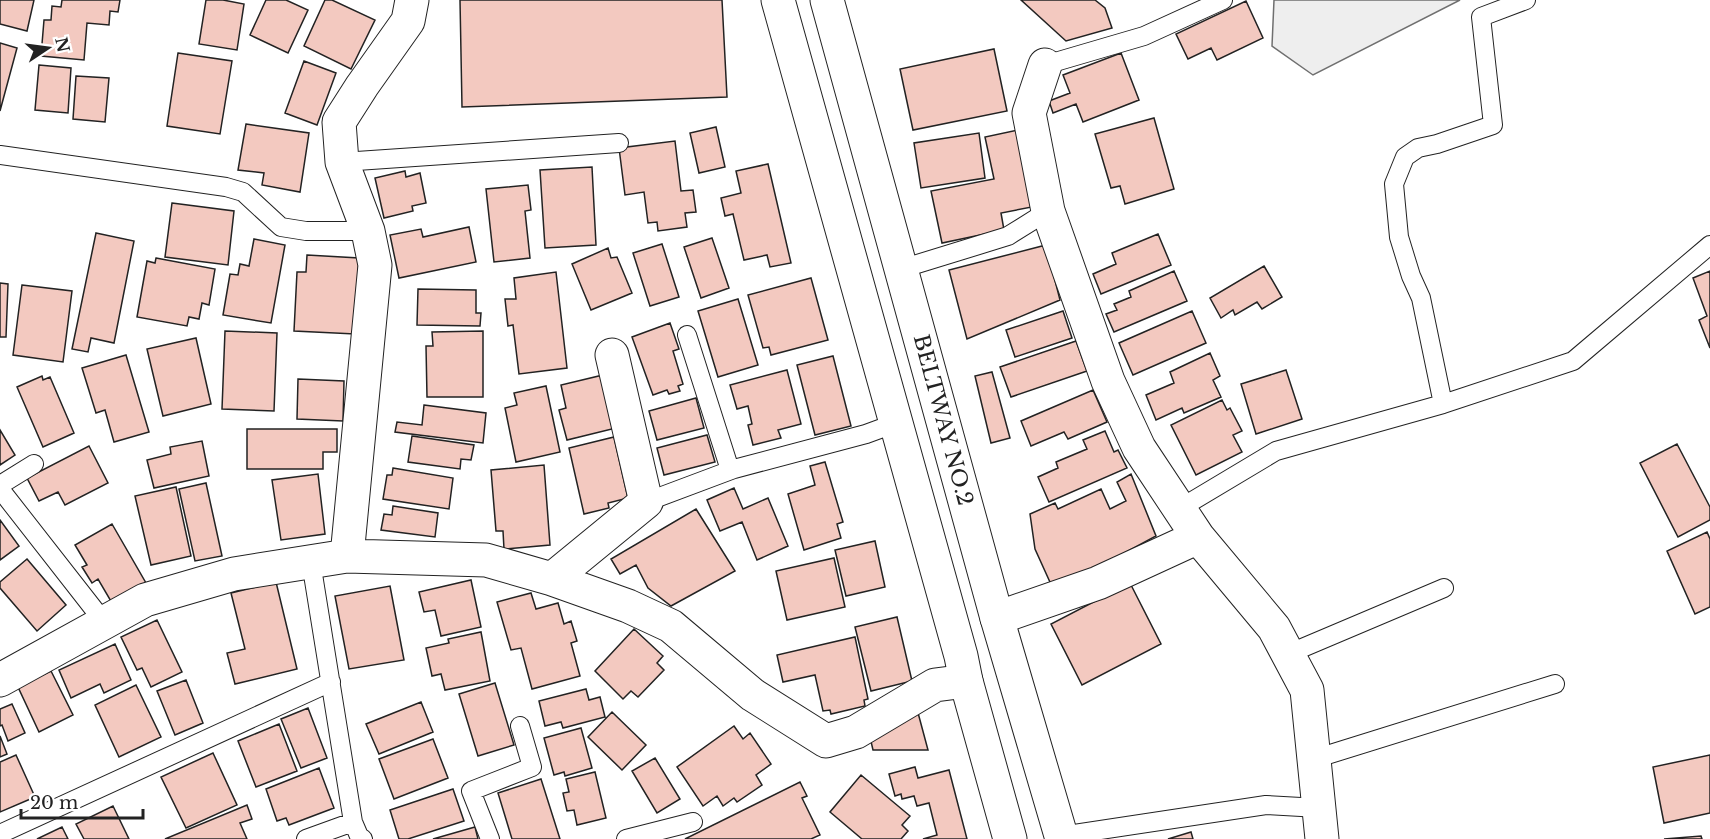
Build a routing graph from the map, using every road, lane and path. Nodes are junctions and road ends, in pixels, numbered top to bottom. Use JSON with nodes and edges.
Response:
{"nodes":[{"id":1,"x":412,"y":0,"type":"edge"},
{"id":2,"x":778,"y":0,"type":"edge"},
{"id":3,"x":827,"y":0,"type":"edge"},
{"id":4,"x":1223,"y":0,"type":"edge"},
{"id":5,"x":1526,"y":0,"type":"edge"},
{"id":6,"x":1045,"y":65,"type":"joint"},
{"id":7,"x":620,"y":143,"type":"dead end"},
{"id":8,"x":0,"y":155,"type":"edge"},
{"id":9,"x":342,"y":162,"type":"junction"},
{"id":10,"x":1048,"y":211,"type":"junction"},
{"id":11,"x":368,"y":231,"type":"junction"},
{"id":12,"x":1710,"y":245,"type":"edge"},
{"id":13,"x":901,"y":269,"type":"junction"},
{"id":14,"x":687,"y":335,"type":"dead end"},
{"id":15,"x":612,"y":355,"type":"dead end"},
{"id":16,"x":1443,"y":404,"type":"junction"},
{"id":17,"x":896,"y":423,"type":"junction"},
{"id":18,"x":34,"y":464,"type":"dead end"},
{"id":19,"x":730,"y":470,"type":"junction"},
{"id":20,"x":0,"y":487,"type":"edge"},
{"id":21,"x":646,"y":502,"type":"junction"},
{"id":22,"x":1179,"y":509,"type":"junction"},
{"id":23,"x":1198,"y":537,"type":"junction"},
{"id":24,"x":347,"y":556,"type":"junction"},
{"id":25,"x":312,"y":562,"type":"junction"},
{"id":26,"x":552,"y":579,"type":"junction"},
{"id":27,"x":1444,"y":588,"type":"dead end"},
{"id":28,"x":997,"y":618,"type":"junction"},
{"id":29,"x":104,"y":622,"type":"junction"},
{"id":30,"x":1288,"y":654,"type":"junction"},
{"id":31,"x":0,"y":680,"type":"edge"},
{"id":32,"x":966,"y":681,"type":"junction"},
{"id":33,"x":331,"y":682,"type":"junction"},
{"id":34,"x":1555,"y":684,"type":"dead end"},
{"id":35,"x":520,"y":726,"type":"dead end"},
{"id":36,"x":1314,"y":759,"type":"junction"},
{"id":37,"x":353,"y":822,"type":"junction"},
{"id":38,"x":693,"y":822,"type":"dead end"},
{"id":39,"x":1321,"y":824,"type":"edge"},
{"id":40,"x":0,"y":834,"type":"edge"},
{"id":41,"x":1062,"y":838,"type":"edge"},
{"id":42,"x":306,"y":839,"type":"edge"},
{"id":43,"x":363,"y":839,"type":"edge"},
{"id":44,"x":490,"y":839,"type":"edge"},
{"id":45,"x":626,"y":839,"type":"edge"},
{"id":46,"x":1010,"y":839,"type":"edge"}],
"edges":[{"from":1,"to":9,"type":"street"},
{"from":2,"to":17,"type":"street"},
{"from":3,"to":13,"type":"street","name":"BELTWAY NO.2"},
{"from":4,"to":6,"type":"lane"},
{"from":5,"to":16,"type":"lane"},
{"from":6,"to":10,"type":"street"},
{"from":7,"to":9,"type":"lane"},
{"from":8,"to":11,"type":"lane"},
{"from":9,"to":11,"type":"street"},
{"from":10,"to":13,"type":"lane"},
{"from":10,"to":22,"type":"street"},
{"from":11,"to":24,"type":"street"},
{"from":12,"to":16,"type":"lane"},
{"from":13,"to":28,"type":"street","name":"BELTWAY NO.2"},
{"from":14,"to":19,"type":"lane"},
{"from":15,"to":21,"type":"street"},
{"from":16,"to":22,"type":"lane"},
{"from":17,"to":19,"type":"lane"},
{"from":17,"to":32,"type":"street"},
{"from":18,"to":20,"type":"lane"},
{"from":19,"to":21,"type":"lane"},
{"from":20,"to":29,"type":"lane"},
{"from":21,"to":26,"type":"street"},
{"from":22,"to":23,"type":"street"},
{"from":23,"to":28,"type":"street"},
{"from":23,"to":30,"type":"street"},
{"from":24,"to":25,"type":"street"},
{"from":24,"to":26,"type":"street"},
{"from":25,"to":29,"type":"street"},
{"from":25,"to":33,"type":"lane"},
{"from":26,"to":32,"type":"street"},
{"from":27,"to":30,"type":"lane"},
{"from":28,"to":41,"type":"street","name":"BELTWAY NO.2"},
{"from":29,"to":31,"type":"street"},
{"from":30,"to":36,"type":"street"},
{"from":32,"to":46,"type":"street"},
{"from":33,"to":37,"type":"lane"},
{"from":33,"to":40,"type":"lane"},
{"from":34,"to":36,"type":"lane"},
{"from":35,"to":44,"type":"lane"},
{"from":36,"to":39,"type":"street"},
{"from":37,"to":42,"type":"lane"},
{"from":37,"to":43,"type":"lane"},
{"from":38,"to":45,"type":"lane"},
{"from":39,"to":41,"type":"lane"}]}
